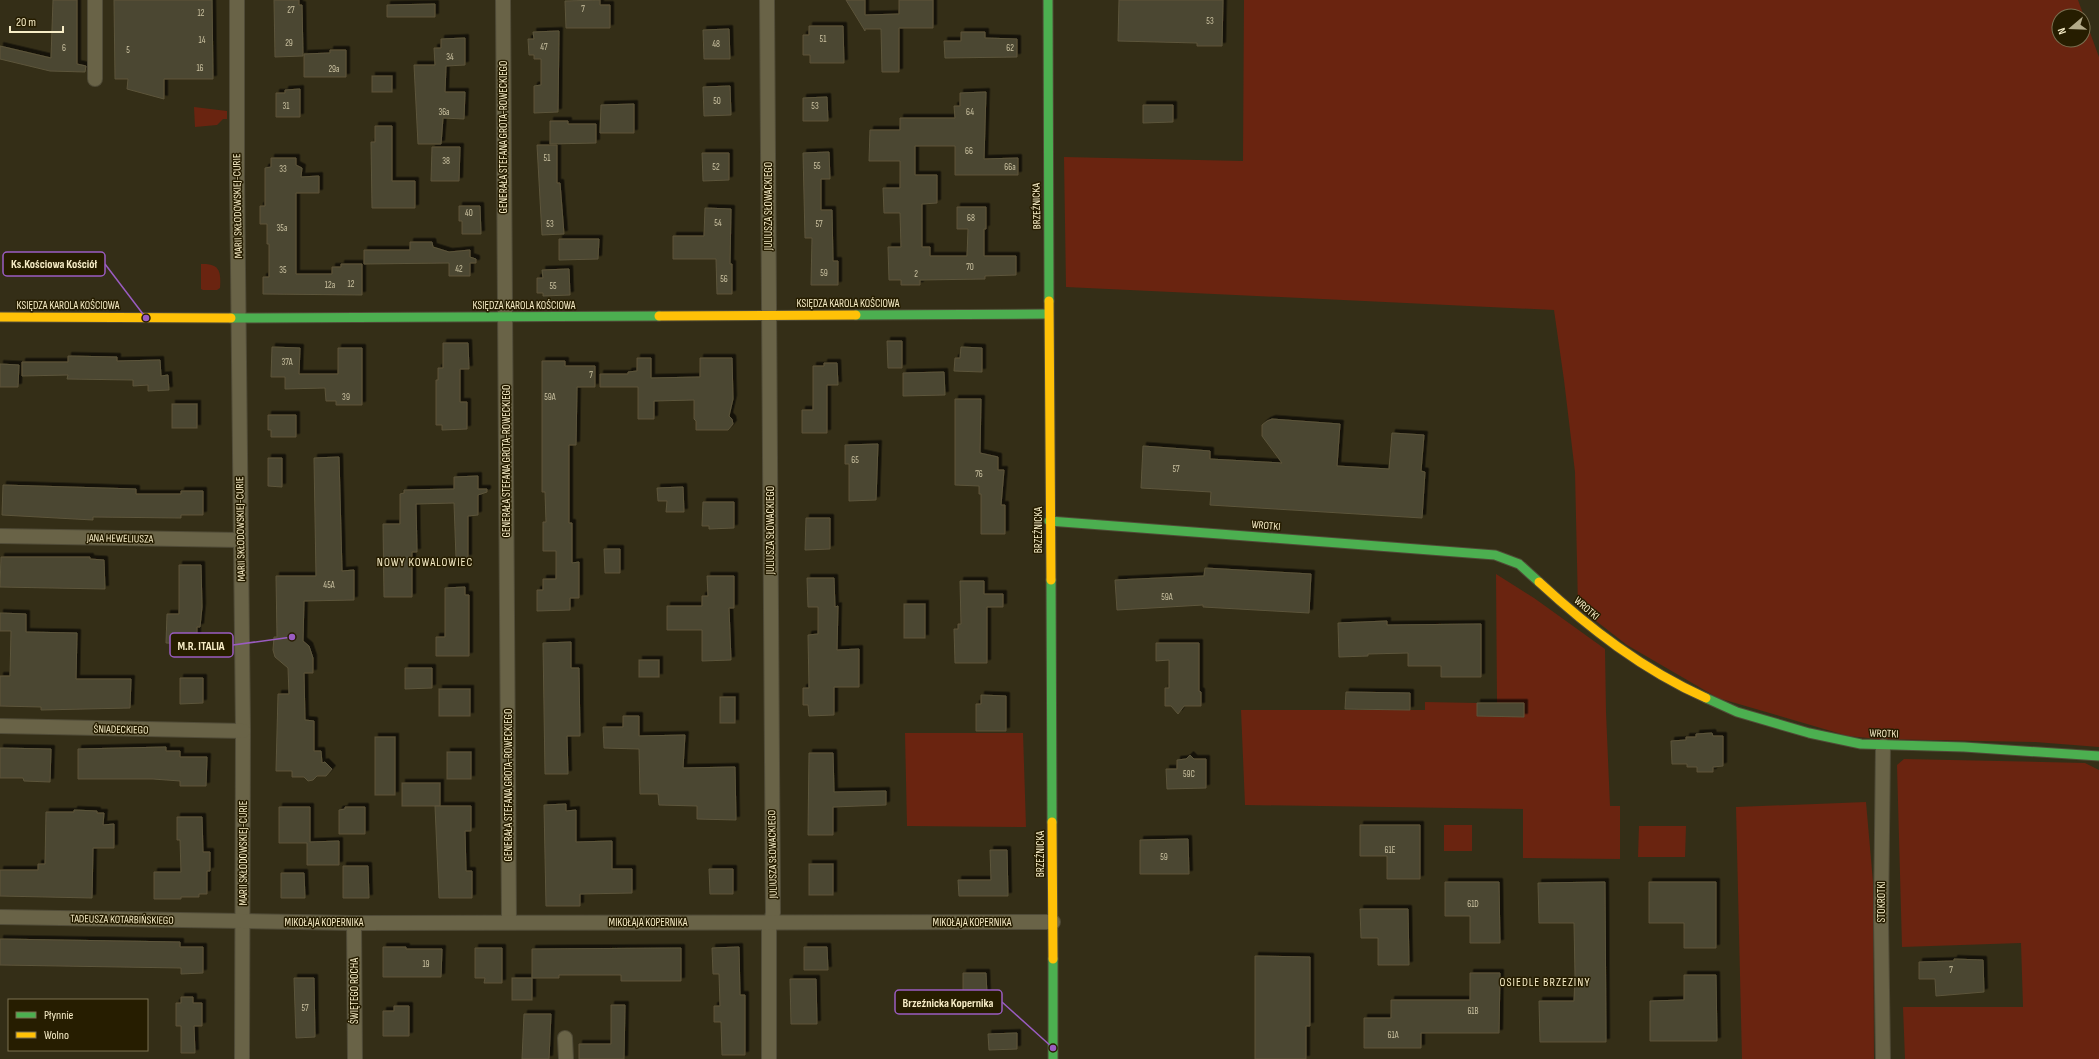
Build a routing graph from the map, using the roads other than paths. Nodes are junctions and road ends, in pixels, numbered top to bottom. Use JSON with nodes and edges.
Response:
{"nodes":[{"id":1,"x":95,"y":0,"type":"edge"},
{"id":2,"x":237,"y":0,"type":"edge"},
{"id":3,"x":503,"y":0,"type":"edge"},
{"id":4,"x":767,"y":0,"type":"edge"},
{"id":5,"x":1048,"y":0,"type":"edge"},
{"id":6,"x":95,"y":79,"type":"dead end"},
{"id":7,"x":1048,"y":314,"type":"junction"},
{"id":8,"x":769,"y":316,"type":"junction"},
{"id":9,"x":0,"y":317,"type":"edge"},
{"id":10,"x":239,"y":318,"type":"junction"},
{"id":11,"x":505,"y":318,"type":"junction"},
{"id":12,"x":1050,"y":521,"type":"junction"},
{"id":13,"x":0,"y":536,"type":"edge"},
{"id":14,"x":240,"y":540,"type":"junction"},
{"id":15,"x":0,"y":726,"type":"edge"},
{"id":16,"x":242,"y":731,"type":"junction"},
{"id":17,"x":1883,"y":746,"type":"junction"},
{"id":18,"x":2099,"y":756,"type":"edge"},
{"id":19,"x":0,"y":917,"type":"edge"},
{"id":20,"x":244,"y":922,"type":"junction"},
{"id":21,"x":509,"y":922,"type":"junction"},
{"id":22,"x":771,"y":922,"type":"junction"},
{"id":23,"x":1053,"y":922,"type":"junction"},
{"id":24,"x":354,"y":923,"type":"junction"},
{"id":25,"x":565,"y":1038,"type":"dead end"},
{"id":26,"x":242,"y":1059,"type":"edge"},
{"id":27,"x":355,"y":1059,"type":"edge"},
{"id":28,"x":566,"y":1059,"type":"edge"},
{"id":29,"x":769,"y":1059,"type":"edge"},
{"id":30,"x":1053,"y":1059,"type":"edge"},
{"id":31,"x":1883,"y":1059,"type":"edge"}],
"edges":[{"from":1,"to":6,"type":"street"},
{"from":2,"to":10,"type":"street","name":"MARII SKŁODOWSKIEJ-CURIE"},
{"from":3,"to":11,"type":"street","name":"GENERAŁA STEFANA GROTA-ROWECKIEGO"},
{"from":4,"to":8,"type":"street","name":"JULIUSZA SŁOWACKIEGO"},
{"from":5,"to":7,"type":"street","name":"BRZEŹNICKA"},
{"from":7,"to":8,"type":"street","name":"KSIĘDZA KAROLA KOŚCIOWA"},
{"from":7,"to":12,"type":"street","name":"BRZEŹNICKA"},
{"from":8,"to":11,"type":"street","name":"KSIĘDZA KAROLA KOŚCIOWA"},
{"from":8,"to":22,"type":"street","name":"JULIUSZA SŁOWACKIEGO"},
{"from":9,"to":10,"type":"street","name":"KSIĘDZA KAROLA KOŚCIOWA"},
{"from":10,"to":11,"type":"street","name":"KSIĘDZA KAROLA KOŚCIOWA"},
{"from":10,"to":14,"type":"street","name":"MARII SKŁODOWSKIEJ-CURIE"},
{"from":11,"to":21,"type":"street","name":"GENERAŁA STEFANA GROTA-ROWECKIEGO"},
{"from":12,"to":17,"type":"street","name":"WROTKI"},
{"from":12,"to":23,"type":"street","name":"BRZEŹNICKA"},
{"from":13,"to":14,"type":"street","name":"JANA HEWELIUSZA"},
{"from":14,"to":16,"type":"street","name":"MARII SKŁODOWSKIEJ-CURIE"},
{"from":15,"to":16,"type":"street","name":"ŚNIADECKIEGO"},
{"from":16,"to":20,"type":"street","name":"MARII SKŁODOWSKIEJ-CURIE"},
{"from":17,"to":18,"type":"street","name":"WROTKI"},
{"from":17,"to":31,"type":"street","name":"STOKROTKI"},
{"from":19,"to":20,"type":"street","name":"TADEUSZA KOTARBIŃSKIEGO"},
{"from":20,"to":24,"type":"street","name":"MIKOŁAJA KOPERNIKA"},
{"from":20,"to":26,"type":"street","name":"MARII SKŁODOWSKIEJ-CURIE"},
{"from":21,"to":22,"type":"street","name":"MIKOŁAJA KOPERNIKA"},
{"from":21,"to":24,"type":"street","name":"MIKOŁAJA KOPERNIKA"},
{"from":22,"to":23,"type":"street","name":"MIKOŁAJA KOPERNIKA"},
{"from":22,"to":29,"type":"street","name":"JULIUSZA SŁOWACKIEGO"},
{"from":23,"to":30,"type":"street","name":"BRZEŹNICKA"},
{"from":24,"to":27,"type":"street","name":"ŚWIĘTEGO ROCHA"},
{"from":25,"to":28,"type":"street"}]}
